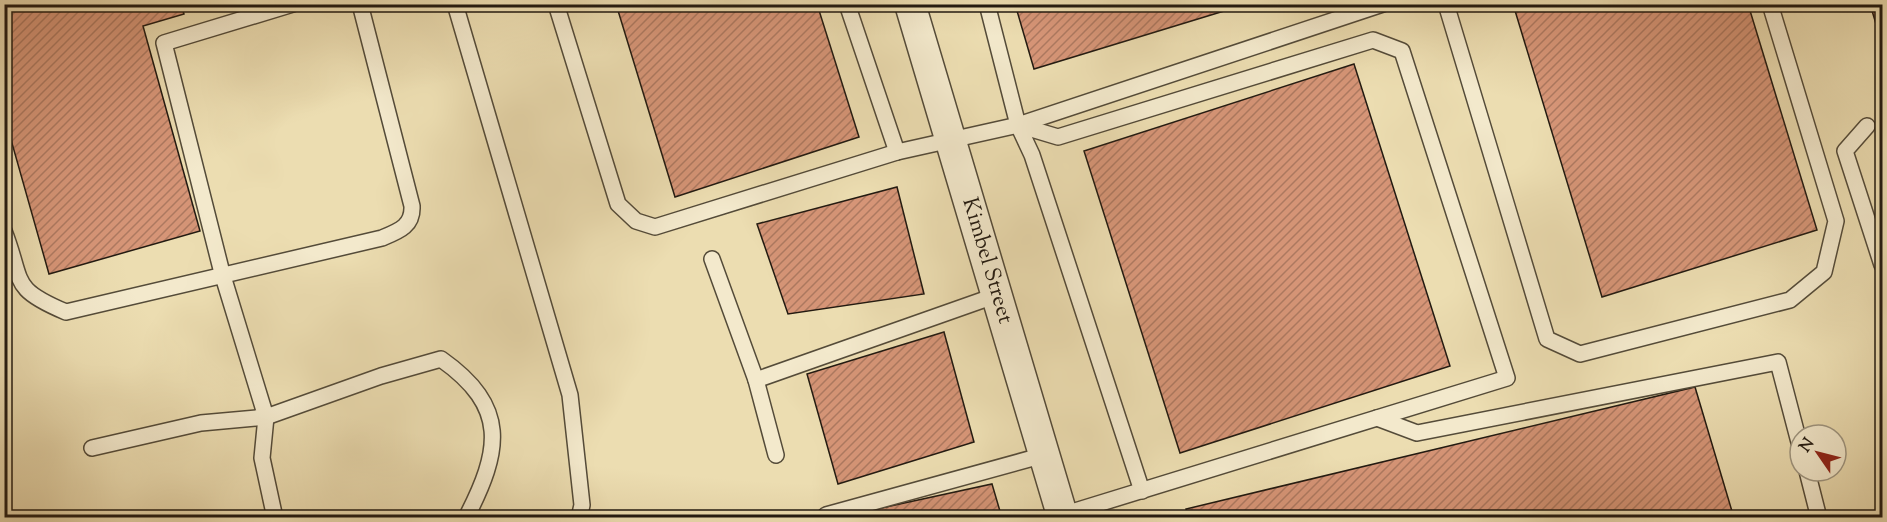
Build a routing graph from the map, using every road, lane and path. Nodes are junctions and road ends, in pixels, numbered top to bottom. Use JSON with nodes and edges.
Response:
{"nodes":[{"id":1,"x":293,"y":4,"type":"edge"},
{"id":2,"x":360,"y":4,"type":"edge"},
{"id":3,"x":455,"y":4,"type":"edge"},
{"id":4,"x":556,"y":4,"type":"edge"},
{"id":5,"x":847,"y":4,"type":"edge"},
{"id":6,"x":910,"y":4,"type":"edge"},
{"id":7,"x":987,"y":4,"type":"edge"},
{"id":8,"x":1383,"y":4,"type":"edge"},
{"id":9,"x":1446,"y":4,"type":"edge"},
{"id":10,"x":1770,"y":4,"type":"edge"},
{"id":11,"x":1018,"y":125,"type":"junction"},
{"id":12,"x":1867,"y":126,"type":"dead end"},
{"id":13,"x":950,"y":141,"type":"junction"},
{"id":14,"x":897,"y":152,"type":"junction"},
{"id":15,"x":4,"y":231,"type":"edge"},
{"id":16,"x":712,"y":260,"type":"dead end"},
{"id":17,"x":1882,"y":265,"type":"edge"},
{"id":18,"x":222,"y":273,"type":"junction"},
{"id":19,"x":997,"y":295,"type":"junction"},
{"id":20,"x":756,"y":380,"type":"junction"},
{"id":21,"x":266,"y":417,"type":"junction"},
{"id":22,"x":1377,"y":418,"type":"junction"},
{"id":23,"x":1794,"y":423,"type":"edge"},
{"id":24,"x":92,"y":448,"type":"dead end"},
{"id":25,"x":776,"y":455,"type":"dead end"},
{"id":26,"x":1044,"y":455,"type":"junction"},
{"id":27,"x":1810,"y":483,"type":"edge"},
{"id":28,"x":1142,"y":491,"type":"junction"},
{"id":29,"x":1063,"y":516,"type":"edge"},
{"id":30,"x":275,"y":518,"type":"edge"},
{"id":31,"x":466,"y":518,"type":"edge"},
{"id":32,"x":579,"y":518,"type":"edge"},
{"id":33,"x":827,"y":518,"type":"edge"},
{"id":34,"x":1819,"y":518,"type":"edge"}],
"edges":[{"from":1,"to":18,"type":"lane"},
{"from":2,"to":18,"type":"lane"},
{"from":3,"to":32,"type":"lane"},
{"from":4,"to":14,"type":"lane"},
{"from":5,"to":14,"type":"lane"},
{"from":6,"to":13,"type":"street","name":"Kimbel Street"},
{"from":7,"to":11,"type":"lane"},
{"from":8,"to":11,"type":"lane"},
{"from":9,"to":10,"type":"lane"},
{"from":11,"to":13,"type":"lane"},
{"from":11,"to":22,"type":"lane"},
{"from":11,"to":28,"type":"lane"},
{"from":12,"to":17,"type":"lane"},
{"from":13,"to":14,"type":"lane"},
{"from":13,"to":19,"type":"street","name":"Kimbel Street"},
{"from":15,"to":18,"type":"lane"},
{"from":16,"to":20,"type":"lane"},
{"from":18,"to":21,"type":"lane"},
{"from":19,"to":20,"type":"lane"},
{"from":19,"to":26,"type":"street","name":"Kimbel Street"},
{"from":20,"to":25,"type":"lane"},
{"from":21,"to":24,"type":"lane"},
{"from":21,"to":30,"type":"lane"},
{"from":21,"to":31,"type":"lane"},
{"from":22,"to":23,"type":"lane"},
{"from":22,"to":28,"type":"lane"},
{"from":26,"to":29,"type":"street","name":"Kimbel Street"},
{"from":26,"to":33,"type":"lane"},
{"from":27,"to":34,"type":"lane"},
{"from":28,"to":29,"type":"lane"}]}
